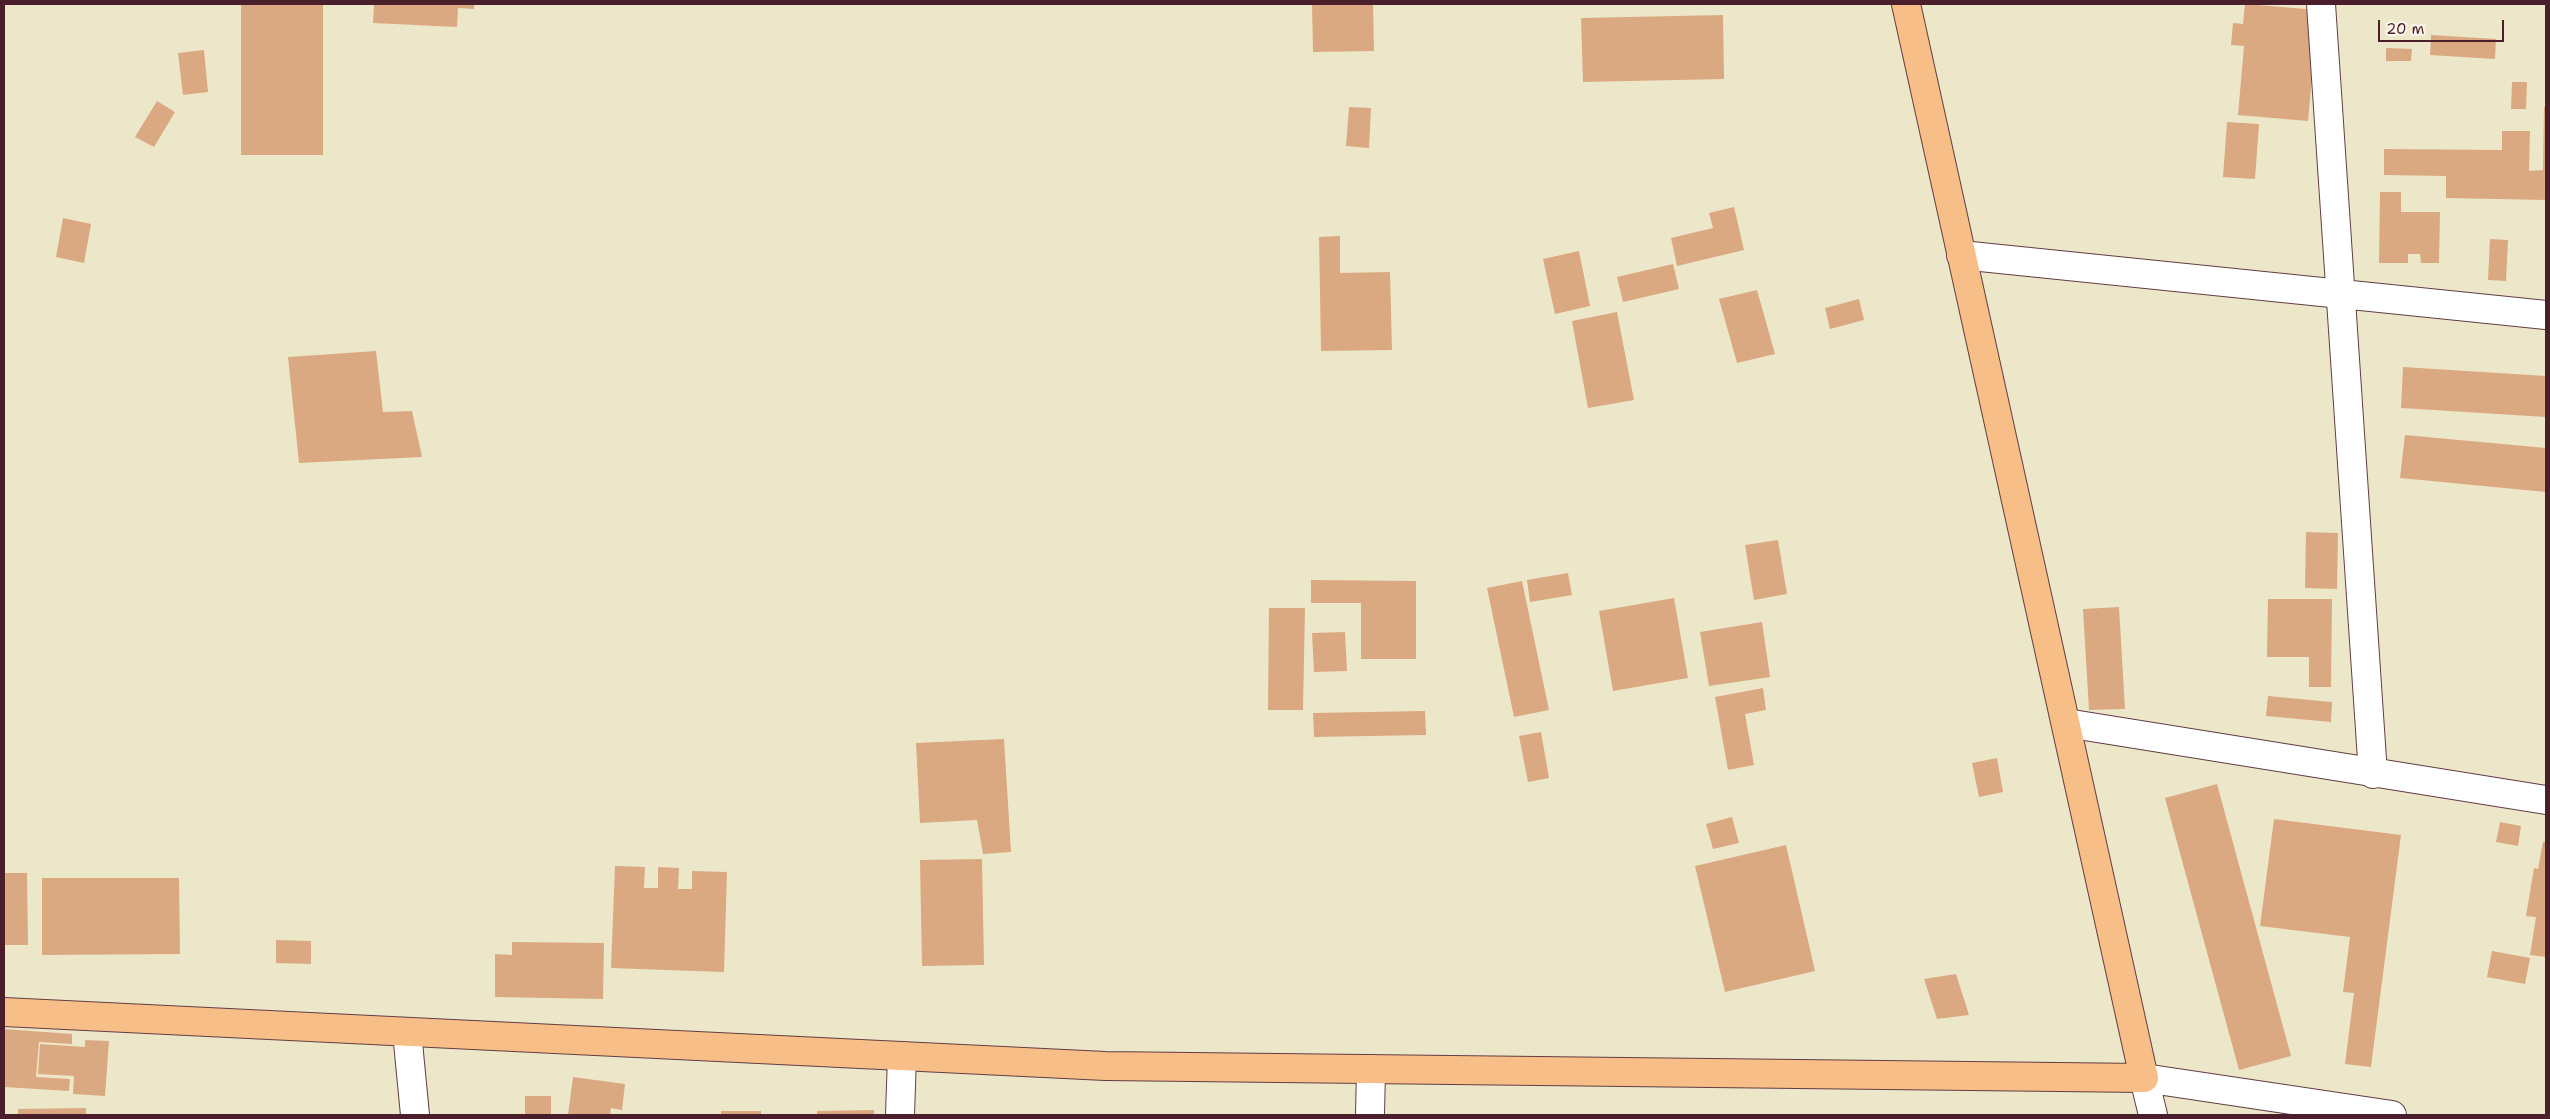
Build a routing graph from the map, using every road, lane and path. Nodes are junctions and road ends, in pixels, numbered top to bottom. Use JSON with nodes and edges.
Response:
{"nodes":[{"id":1,"x":1906,"y":4,"type":"edge"},
{"id":2,"x":2321,"y":4,"type":"edge"},
{"id":3,"x":1961,"y":254,"type":"junction"},
{"id":4,"x":2339,"y":294,"type":"junction"},
{"id":5,"x":2546,"y":315,"type":"edge"},
{"id":6,"x":2066,"y":723,"type":"junction"},
{"id":7,"x":2373,"y":774,"type":"junction"},
{"id":8,"x":2546,"y":800,"type":"edge"},
{"id":9,"x":4,"y":1012,"type":"edge"},
{"id":10,"x":407,"y":1032,"type":"junction"},
{"id":11,"x":902,"y":1056,"type":"junction"},
{"id":12,"x":1371,"y":1069,"type":"junction"},
{"id":13,"x":2144,"y":1078,"type":"junction"},
{"id":14,"x":415,"y":1115,"type":"edge"},
{"id":15,"x":900,"y":1115,"type":"edge"},
{"id":16,"x":1370,"y":1115,"type":"edge"},
{"id":17,"x":2153,"y":1115,"type":"edge"},
{"id":18,"x":2392,"y":1115,"type":"edge"}],
"edges":[{"from":1,"to":3,"type":"main road"},
{"from":2,"to":4,"type":"street"},
{"from":3,"to":4,"type":"street"},
{"from":3,"to":6,"type":"main road"},
{"from":4,"to":5,"type":"street"},
{"from":4,"to":7,"type":"street"},
{"from":6,"to":7,"type":"street"},
{"from":6,"to":13,"type":"main road"},
{"from":7,"to":8,"type":"street"},
{"from":9,"to":10,"type":"main road"},
{"from":10,"to":11,"type":"main road"},
{"from":10,"to":14,"type":"street"},
{"from":11,"to":12,"type":"main road"},
{"from":11,"to":15,"type":"street"},
{"from":12,"to":13,"type":"main road"},
{"from":12,"to":16,"type":"street"},
{"from":13,"to":17,"type":"street"},
{"from":13,"to":18,"type":"street"}]}
